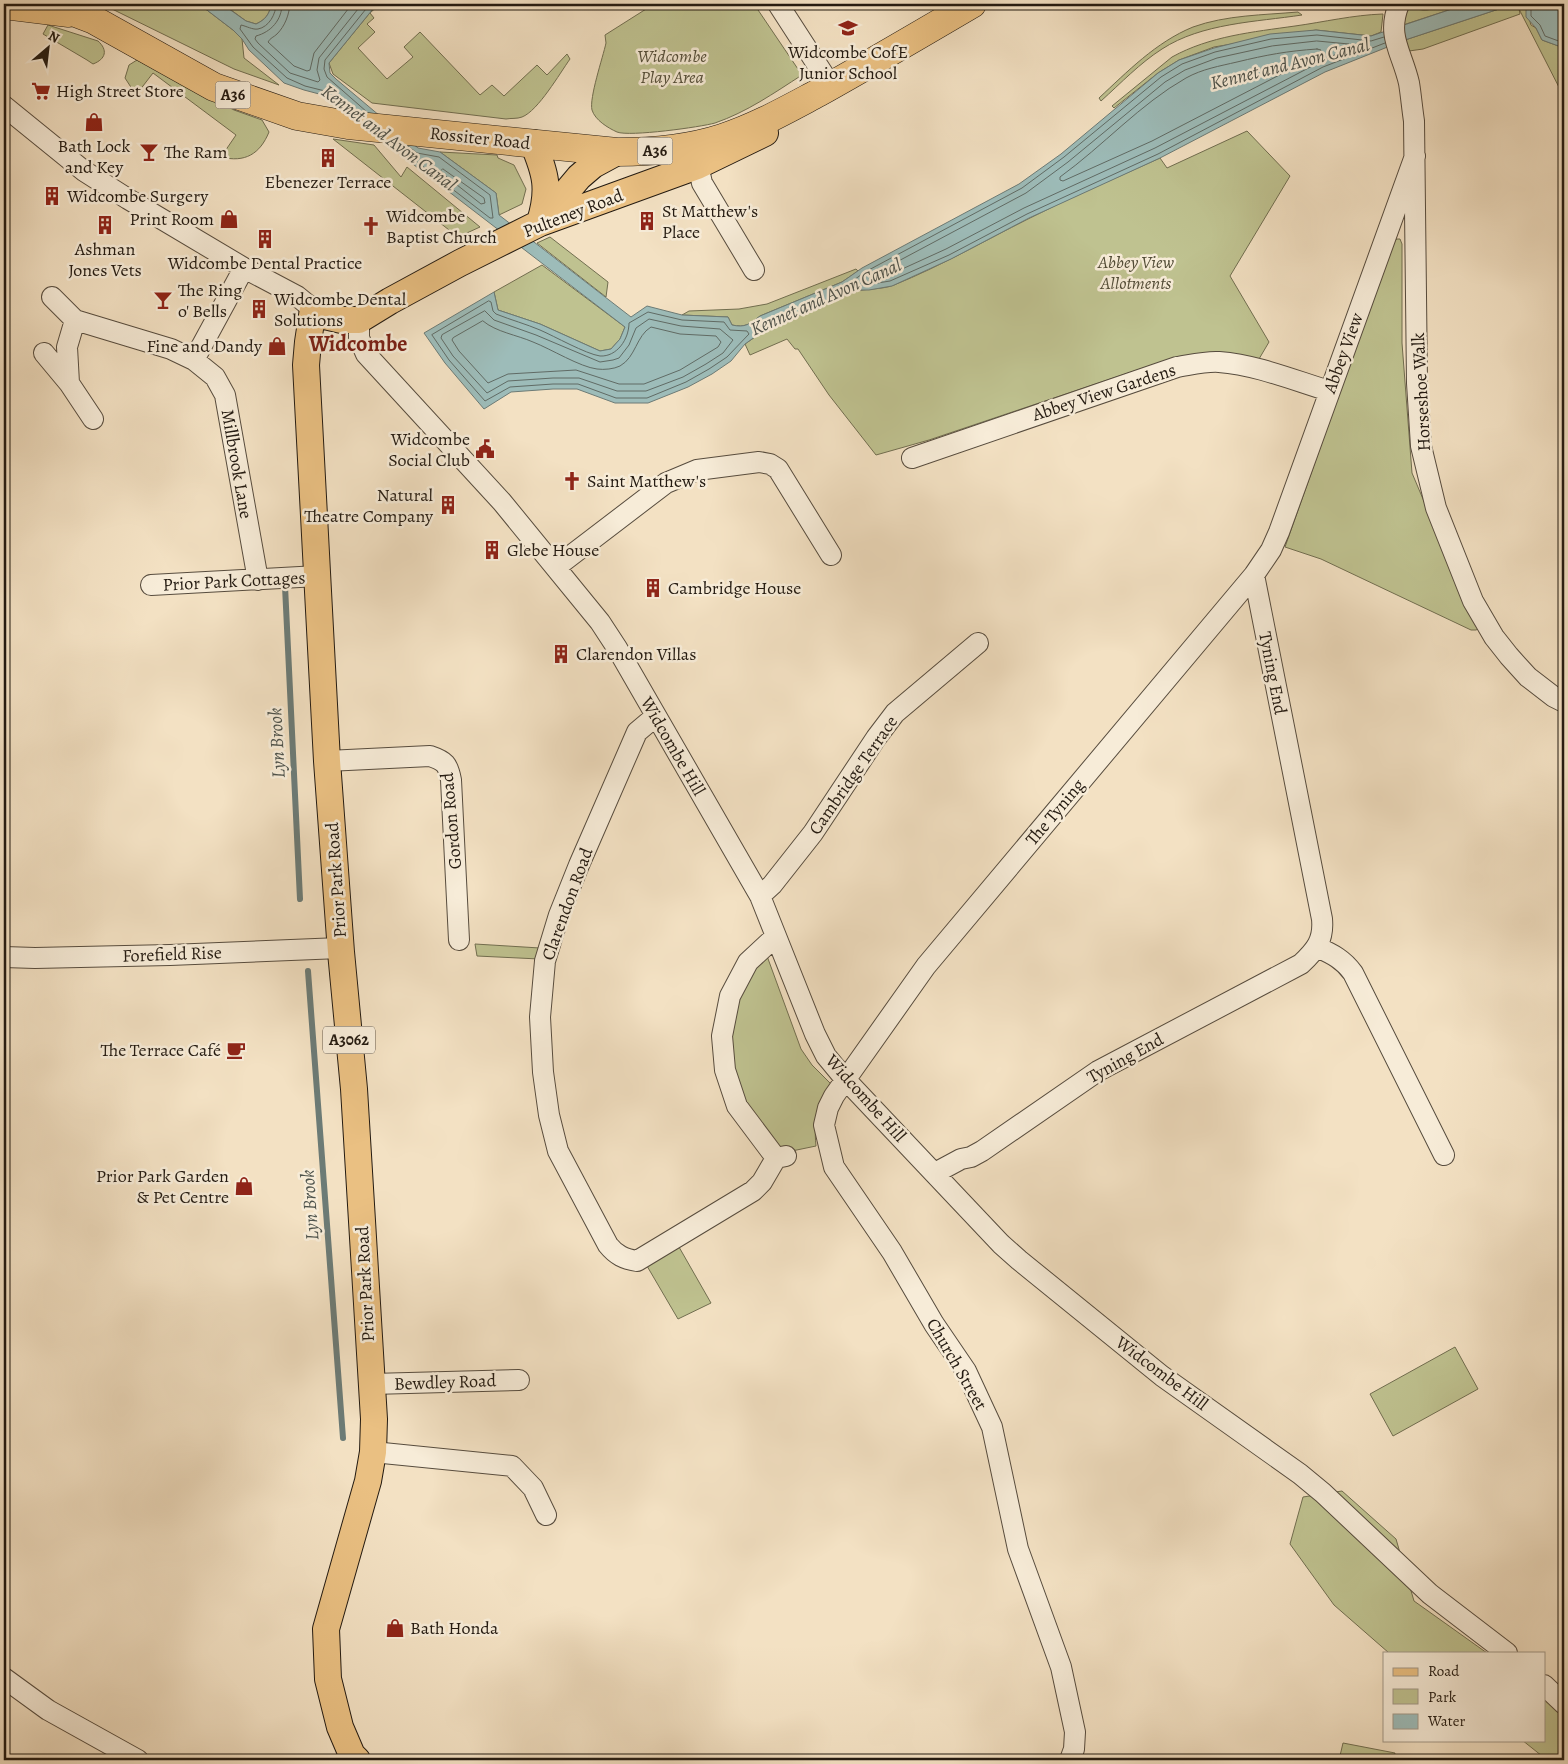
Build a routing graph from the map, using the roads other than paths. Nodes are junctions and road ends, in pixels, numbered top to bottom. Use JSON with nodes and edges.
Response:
{"nodes":[{"id":1,"x":52,"y":4,"type":"edge"},
{"id":2,"x":778,"y":4,"type":"edge"},
{"id":3,"x":972,"y":4,"type":"edge"},
{"id":4,"x":4,"y":5,"type":"edge"},
{"id":5,"x":1397,"y":11,"type":"edge"},
{"id":6,"x":81,"y":15,"type":"junction"},
{"id":7,"x":830,"y":86,"type":"junction"},
{"id":8,"x":4,"y":106,"type":"edge"},
{"id":9,"x":533,"y":143,"type":"junction"},
{"id":10,"x":617,"y":152,"type":"junction"},
{"id":11,"x":695,"y":156,"type":"junction"},
{"id":12,"x":1415,"y":156,"type":"junction"},
{"id":13,"x":535,"y":226,"type":"junction"},
{"id":14,"x":244,"y":268,"type":"junction"},
{"id":15,"x":754,"y":270,"type":"dead end"},
{"id":16,"x":52,"y":297,"type":"dead end"},
{"id":17,"x":313,"y":309,"type":"junction"},
{"id":18,"x":76,"y":320,"type":"junction"},
{"id":19,"x":359,"y":320,"type":"junction"},
{"id":20,"x":44,"y":353,"type":"dead end"},
{"id":21,"x":194,"y":360,"type":"junction"},
{"id":22,"x":69,"y":384,"type":"junction"},
{"id":23,"x":1329,"y":391,"type":"junction"},
{"id":24,"x":93,"y":419,"type":"dead end"},
{"id":25,"x":912,"y":458,"type":"dead end"},
{"id":26,"x":1271,"y":550,"type":"joint"},
{"id":27,"x":831,"y":554,"type":"dead end"},
{"id":28,"x":556,"y":567,"type":"junction"},
{"id":29,"x":1254,"y":575,"type":"junction"},
{"id":30,"x":318,"y":576,"type":"junction"},
{"id":31,"x":258,"y":580,"type":"junction"},
{"id":32,"x":151,"y":585,"type":"dead end"},
{"id":33,"x":978,"y":643,"type":"dead end"},
{"id":34,"x":1564,"y":702,"type":"edge"},
{"id":35,"x":656,"y":716,"type":"junction"},
{"id":36,"x":327,"y":761,"type":"junction"},
{"id":37,"x":760,"y":896,"type":"junction"},
{"id":38,"x":775,"y":937,"type":"junction"},
{"id":39,"x":459,"y":940,"type":"dead end"},
{"id":40,"x":1317,"y":947,"type":"junction"},
{"id":41,"x":340,"y":948,"type":"junction"},
{"id":42,"x":4,"y":957,"type":"edge"},
{"id":43,"x":845,"y":1079,"type":"junction"},
{"id":44,"x":1444,"y":1155,"type":"dead end"},
{"id":45,"x":935,"y":1173,"type":"junction"},
{"id":46,"x":518,"y":1380,"type":"dead end"},
{"id":47,"x":372,"y":1384,"type":"junction"},
{"id":48,"x":373,"y":1452,"type":"junction"},
{"id":49,"x":546,"y":1515,"type":"dead end"},
{"id":50,"x":1506,"y":1652,"type":"edge"},
{"id":51,"x":4,"y":1678,"type":"edge"},
{"id":52,"x":1546,"y":1687,"type":"edge"},
{"id":53,"x":1564,"y":1704,"type":"edge"},
{"id":54,"x":1075,"y":1756,"type":"edge"},
{"id":55,"x":138,"y":1760,"type":"edge"},
{"id":56,"x":356,"y":1760,"type":"edge"}],
"edges":[{"from":1,"to":6,"type":"highway","name":"Rossiter Road","number":"A36"},
{"from":2,"to":7,"type":"street"},
{"from":3,"to":7,"type":"highway","name":"Pulteney Road","number":"A36"},
{"from":4,"to":6,"type":"highway","number":"A36"},
{"from":5,"to":12,"type":"street","name":"Horseshoe Walk"},
{"from":6,"to":9,"type":"highway","name":"Rossiter Road","number":"A36"},
{"from":7,"to":11,"type":"highway","name":"Pulteney Road","number":"A36"},
{"from":8,"to":14,"type":"street"},
{"from":9,"to":10,"type":"highway","name":"Rossiter Road","number":"A36"},
{"from":9,"to":13,"type":"main road"},
{"from":10,"to":11,"type":"highway","name":"Rossiter Road","number":"A36"},
{"from":10,"to":13,"type":"main road"},
{"from":11,"to":13,"type":"main road","name":"Pulteney Road"},
{"from":11,"to":15,"type":"street"},
{"from":12,"to":23,"type":"street","name":"Abbey View"},
{"from":12,"to":34,"type":"street","name":"Horseshoe Walk"},
{"from":13,"to":19,"type":"main road","name":"Pulteney Road"},
{"from":14,"to":17,"type":"street"},
{"from":14,"to":21,"type":"street"},
{"from":16,"to":18,"type":"street"},
{"from":17,"to":19,"type":"main road"},
{"from":17,"to":30,"type":"main road","name":"Prior Park Road","number":"A3062"},
{"from":18,"to":21,"type":"street","name":"Millbrook Lane"},
{"from":18,"to":22,"type":"street"},
{"from":19,"to":28,"type":"street","name":"Widcombe Hill"},
{"from":20,"to":22,"type":"street"},
{"from":21,"to":31,"type":"street","name":"Millbrook Lane"},
{"from":22,"to":24,"type":"street"},
{"from":23,"to":25,"type":"street","name":"Abbey View Gardens"},
{"from":23,"to":26,"type":"street","name":"Abbey View"},
{"from":26,"to":29,"type":"street","name":"The Tyning"},
{"from":27,"to":28,"type":"street"},
{"from":28,"to":35,"type":"street","name":"Widcombe Hill"},
{"from":29,"to":40,"type":"street","name":"Tyning End"},
{"from":29,"to":43,"type":"street","name":"The Tyning"},
{"from":30,"to":31,"type":"street","name":"Prior Park Cottages"},
{"from":30,"to":36,"type":"main road","name":"Prior Park Road","number":"A3062"},
{"from":31,"to":32,"type":"street","name":"Prior Park Cottages"},
{"from":33,"to":37,"type":"street","name":"Cambridge Terrace"},
{"from":35,"to":37,"type":"street","name":"Widcombe Hill"},
{"from":35,"to":38,"type":"street","name":"Clarendon Road"},
{"from":36,"to":39,"type":"street","name":"Gordon Road"},
{"from":36,"to":41,"type":"main road","name":"Prior Park Road","number":"A3062"},
{"from":37,"to":38,"type":"street","name":"Widcombe Hill"},
{"from":38,"to":43,"type":"street","name":"Widcombe Hill"},
{"from":40,"to":44,"type":"street"},
{"from":40,"to":45,"type":"street","name":"Tyning End"},
{"from":41,"to":42,"type":"street","name":"Forefield Rise"},
{"from":41,"to":47,"type":"main road","name":"Prior Park Road","number":"A3062"},
{"from":43,"to":45,"type":"street","name":"Widcombe Hill"},
{"from":43,"to":54,"type":"street","name":"Church Street"},
{"from":45,"to":50,"type":"street","name":"Widcombe Hill"},
{"from":46,"to":47,"type":"street","name":"Bewdley Road"},
{"from":47,"to":48,"type":"main road","name":"Prior Park Road","number":"A3062"},
{"from":48,"to":49,"type":"street"},
{"from":48,"to":56,"type":"main road","name":"Prior Park Road","number":"A3062"},
{"from":51,"to":55,"type":"street"},
{"from":52,"to":53,"type":"street"}]}
